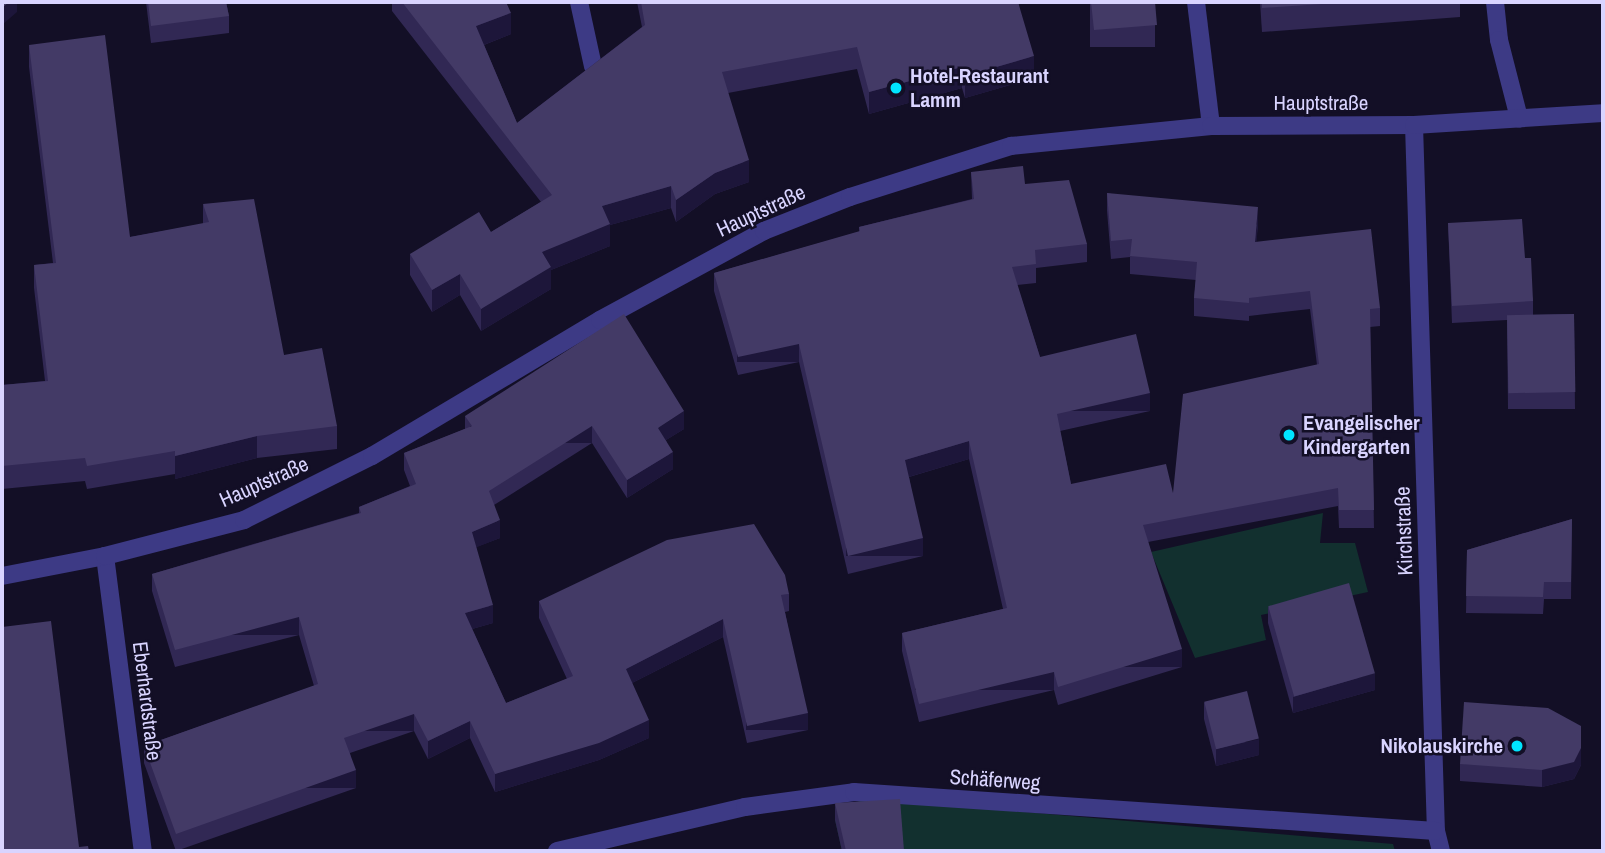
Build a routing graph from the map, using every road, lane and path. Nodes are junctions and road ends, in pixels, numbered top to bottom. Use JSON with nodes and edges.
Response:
{"nodes":[{"id":1,"x":579,"y":2,"type":"edge"},
{"id":2,"x":1196,"y":2,"type":"edge"},
{"id":3,"x":1495,"y":2,"type":"edge"},
{"id":4,"x":593,"y":66,"type":"edge"},
{"id":5,"x":1603,"y":113,"type":"edge"},
{"id":6,"x":1519,"y":118,"type":"junction"},
{"id":7,"x":1414,"y":125,"type":"junction"},
{"id":8,"x":1210,"y":126,"type":"junction"},
{"id":9,"x":105,"y":556,"type":"junction"},
{"id":10,"x":2,"y":576,"type":"edge"},
{"id":11,"x":1436,"y":831,"type":"junction"},
{"id":12,"x":143,"y":851,"type":"edge"},
{"id":13,"x":557,"y":851,"type":"edge"},
{"id":14,"x":1441,"y":851,"type":"edge"}],
"edges":[{"from":1,"to":4,"type":"street"},
{"from":2,"to":8,"type":"street"},
{"from":3,"to":6,"type":"street"},
{"from":5,"to":6,"type":"street","name":"Hauptstraße"},
{"from":6,"to":7,"type":"street","name":"Hauptstraße"},
{"from":7,"to":8,"type":"street","name":"Hauptstraße"},
{"from":7,"to":11,"type":"street","name":"Kirchstraße"},
{"from":8,"to":9,"type":"street","name":"Hauptstraße"},
{"from":9,"to":10,"type":"street","name":"Hauptstraße"},
{"from":9,"to":12,"type":"street","name":"Eberhardstraße"},
{"from":11,"to":13,"type":"street","name":"Schäferweg"},
{"from":11,"to":14,"type":"street","name":"Kirchstraße"}]}
